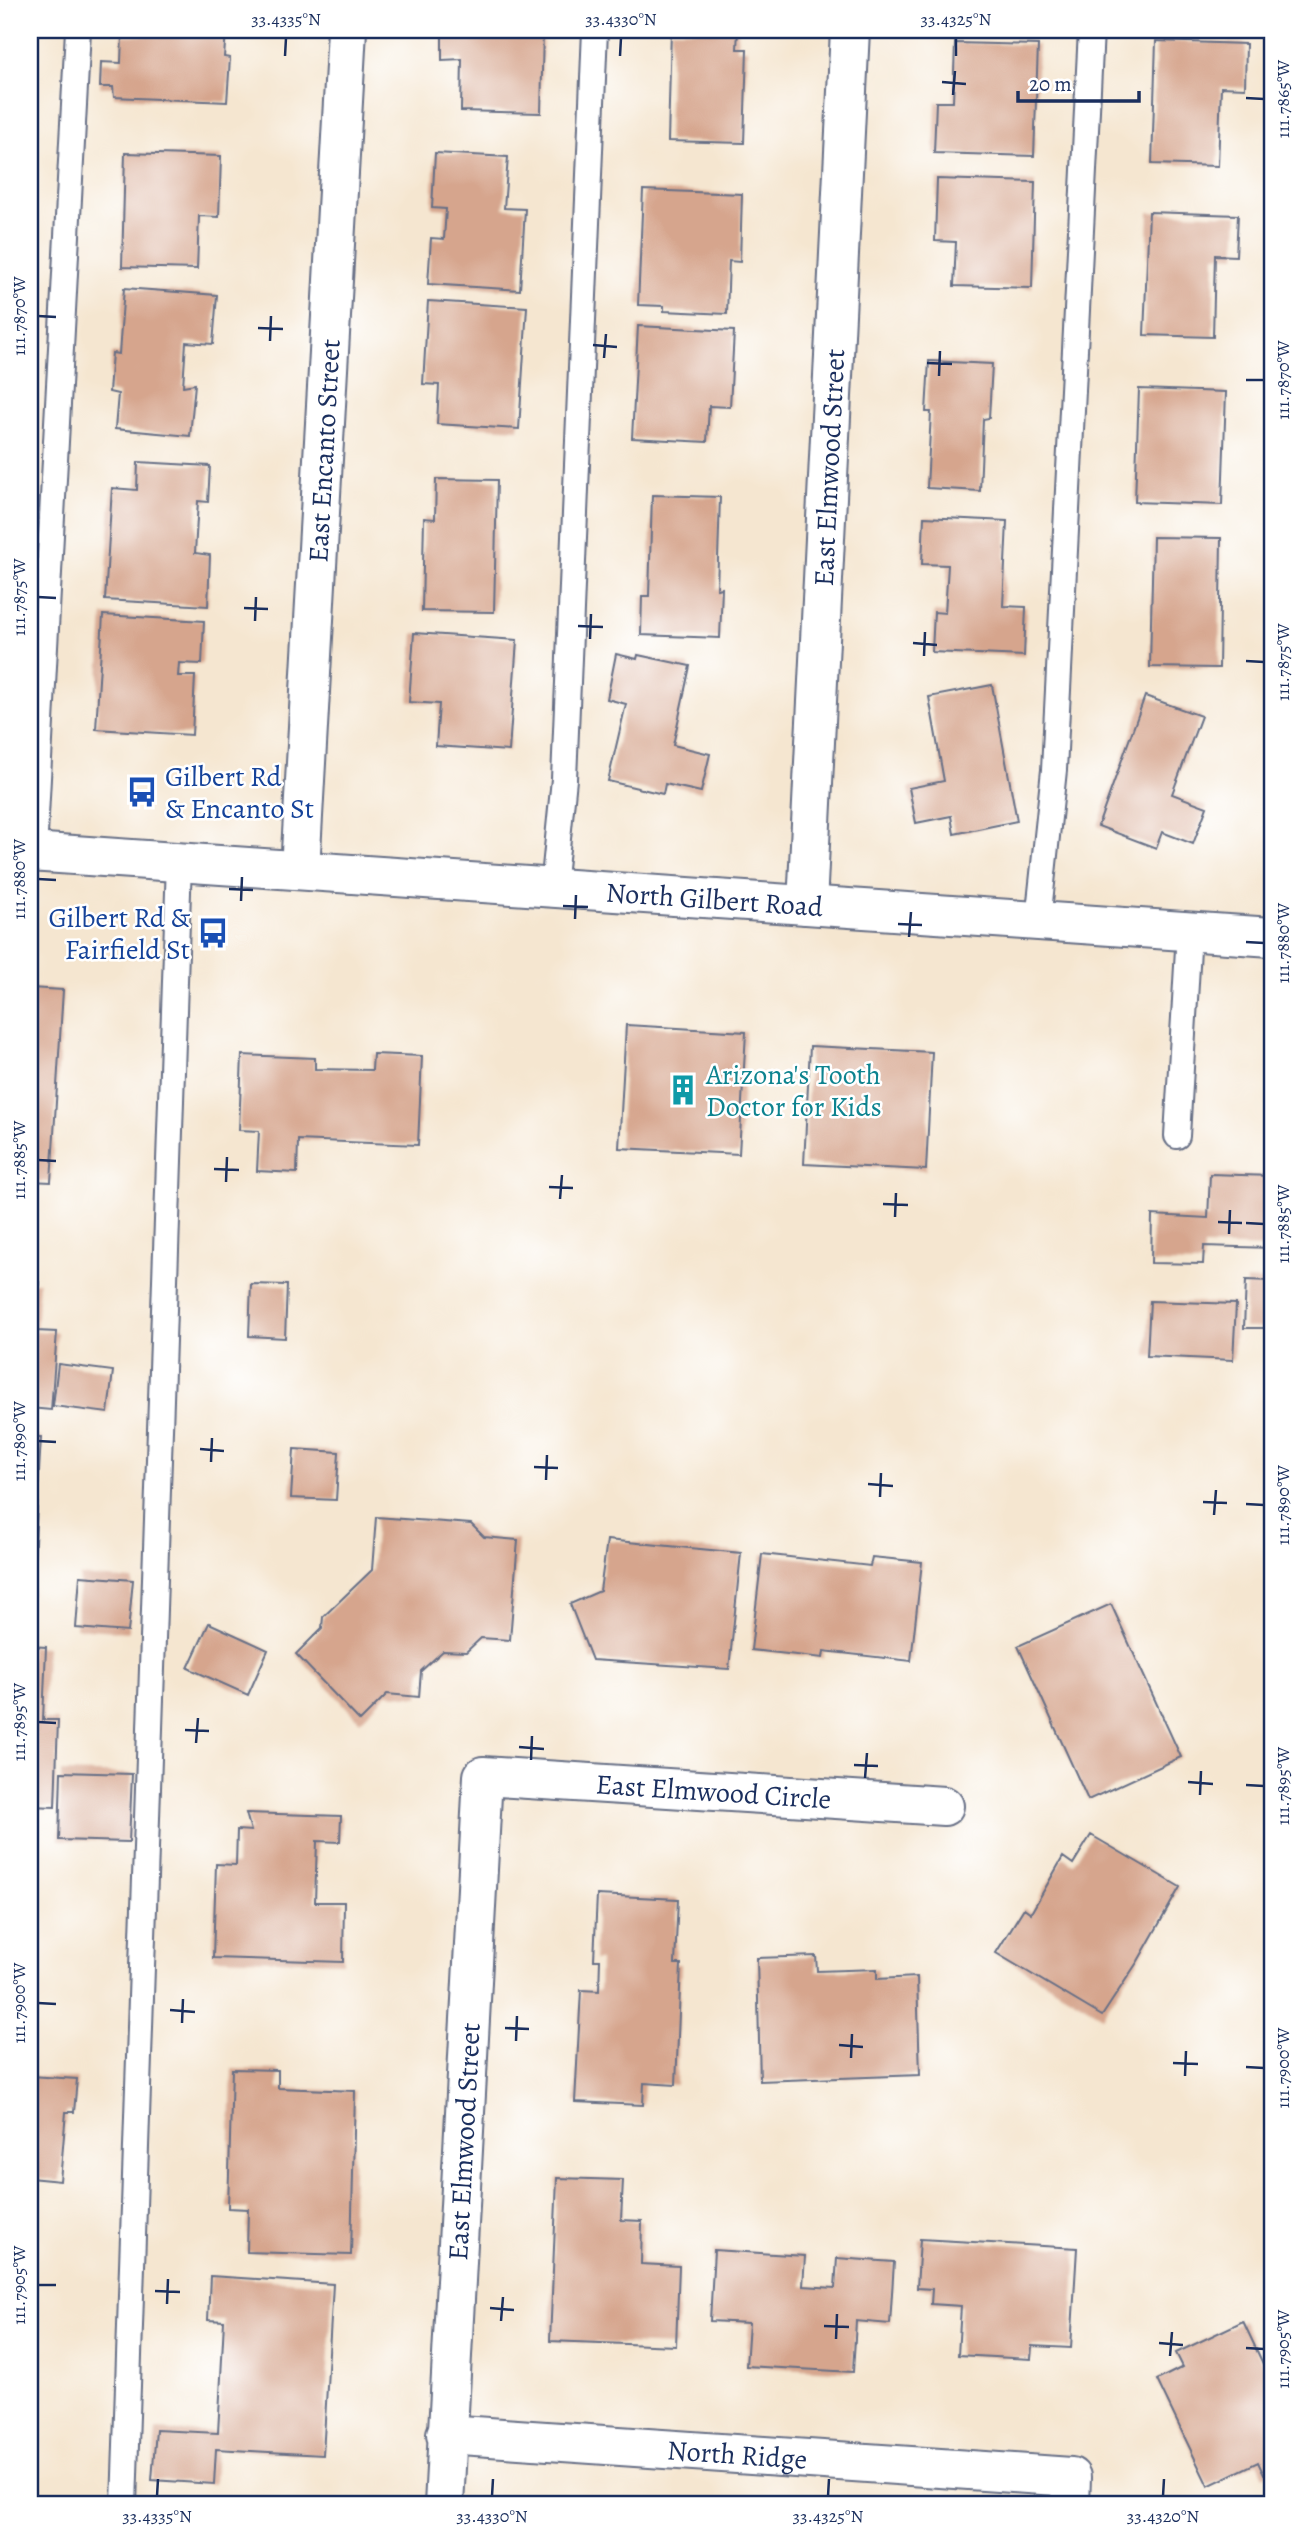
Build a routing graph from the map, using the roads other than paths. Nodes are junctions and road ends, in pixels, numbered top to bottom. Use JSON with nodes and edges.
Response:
{"nodes":[{"id":1,"x":78,"y":30,"type":"edge"},
{"id":2,"x":346,"y":30,"type":"edge"},
{"id":3,"x":595,"y":30,"type":"edge"},
{"id":4,"x":850,"y":30,"type":"edge"},
{"id":5,"x":1091,"y":30,"type":"edge"},
{"id":6,"x":32,"y":852,"type":"edge"},
{"id":7,"x":179,"y":862,"type":"junction"},
{"id":8,"x":300,"y":870,"type":"junction"},
{"id":9,"x":553,"y":888,"type":"junction"},
{"id":10,"x":807,"y":905,"type":"junction"},
{"id":11,"x":1038,"y":922,"type":"junction"},
{"id":12,"x":1189,"y":932,"type":"junction"},
{"id":13,"x":1272,"y":937,"type":"edge"},
{"id":14,"x":1177,"y":1136,"type":"dead end"},
{"id":15,"x":483,"y":1776,"type":"joint"},
{"id":16,"x":944,"y":1806,"type":"dead end"},
{"id":17,"x":446,"y":2434,"type":"junction"},
{"id":18,"x":1070,"y":2491,"type":"edge"},
{"id":19,"x":124,"y":2505,"type":"edge"},
{"id":20,"x":443,"y":2505,"type":"edge"}],
"edges":[{"from":1,"to":6,"type":"lane"},
{"from":2,"to":8,"type":"street","name":"East Encanto Street"},
{"from":3,"to":9,"type":"lane"},
{"from":4,"to":10,"type":"street","name":"East Elmwood Street"},
{"from":5,"to":11,"type":"lane"},
{"from":6,"to":7,"type":"street","name":"North Gilbert Road"},
{"from":7,"to":8,"type":"street","name":"North Gilbert Road"},
{"from":7,"to":19,"type":"lane"},
{"from":8,"to":9,"type":"street","name":"North Gilbert Road"},
{"from":9,"to":10,"type":"street","name":"North Gilbert Road"},
{"from":10,"to":11,"type":"street","name":"North Gilbert Road"},
{"from":11,"to":12,"type":"street","name":"North Gilbert Road"},
{"from":12,"to":13,"type":"street","name":"North Gilbert Road"},
{"from":12,"to":14,"type":"lane"},
{"from":15,"to":16,"type":"street","name":"East Elmwood Circle"},
{"from":15,"to":17,"type":"street","name":"East Elmwood Street"},
{"from":17,"to":18,"type":"street","name":"North Ridge"},
{"from":17,"to":20,"type":"street","name":"East Elmwood Street"}]}
